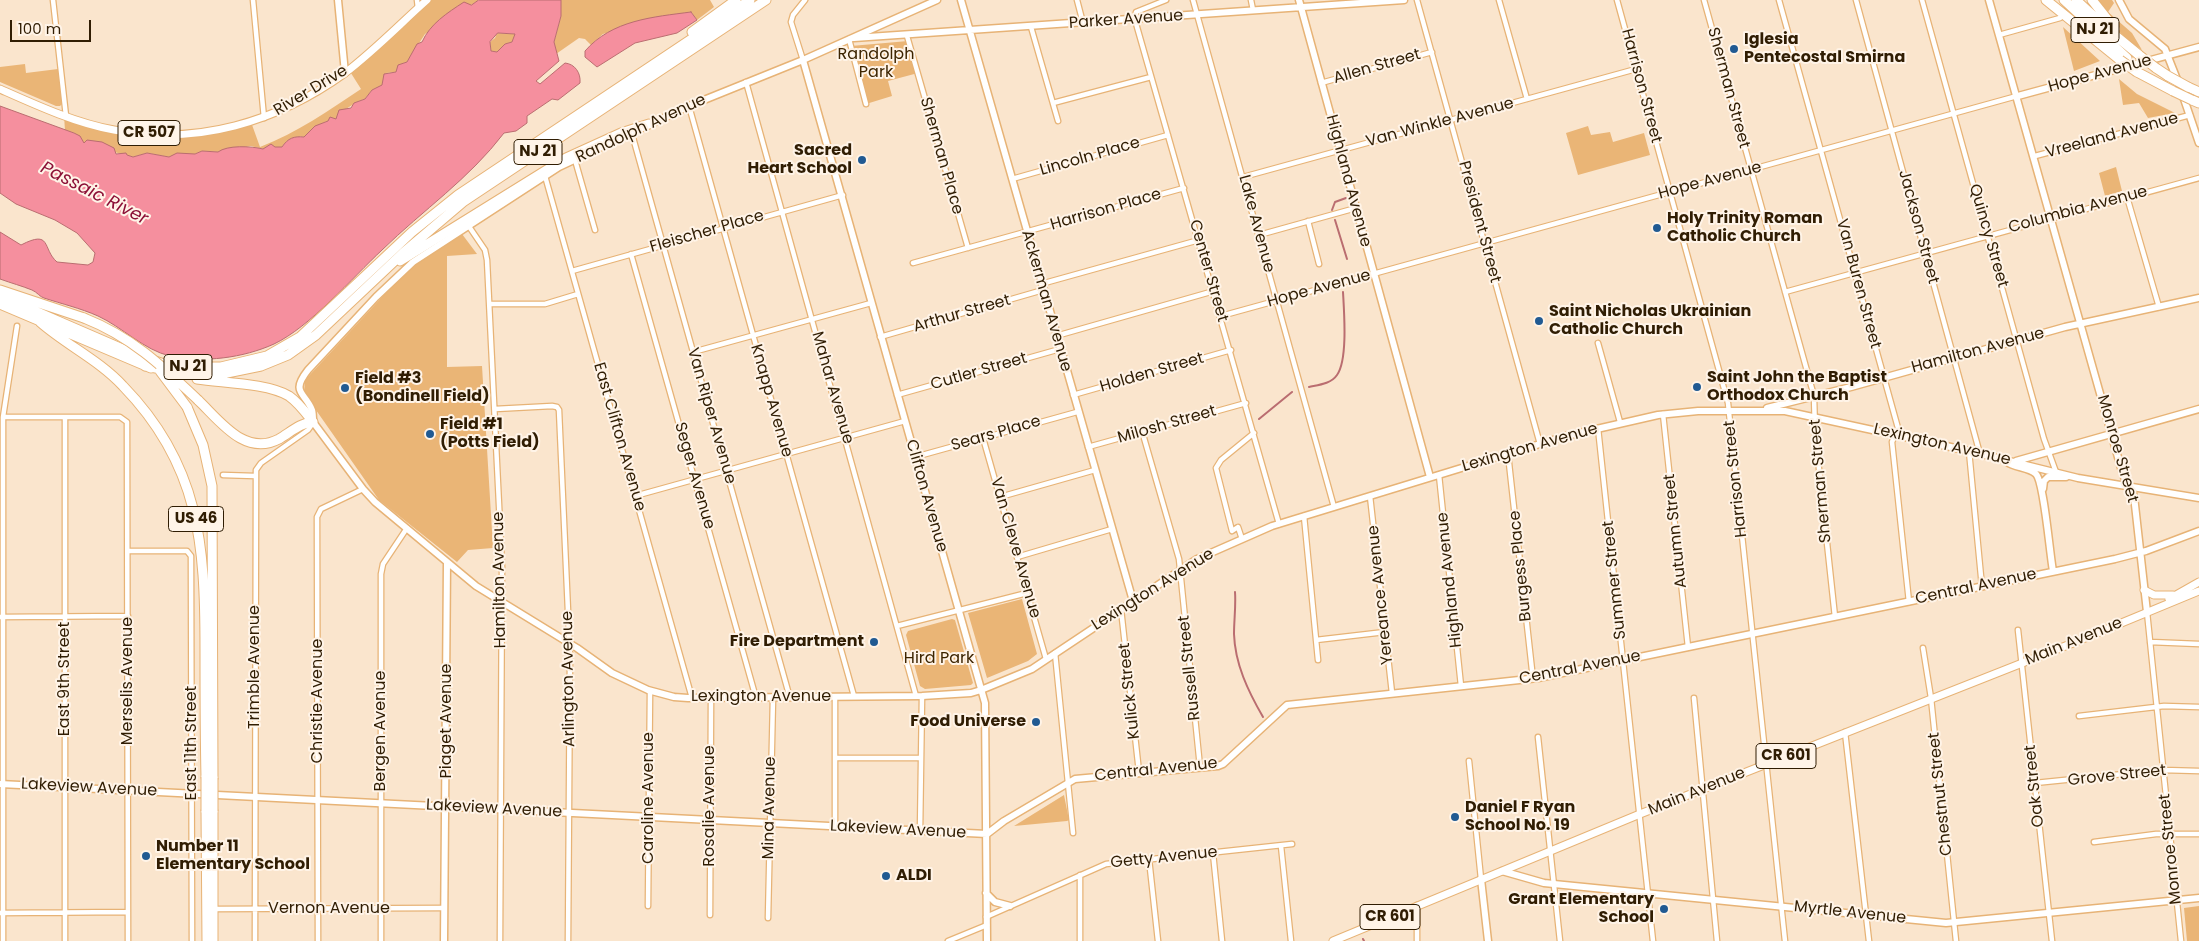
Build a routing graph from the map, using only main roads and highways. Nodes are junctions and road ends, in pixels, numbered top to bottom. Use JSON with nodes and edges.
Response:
{"nodes":[{"id":1,"x":338,"y":0,"type":"edge"},
{"id":2,"x":427,"y":0,"type":"edge"},
{"id":3,"x":736,"y":0,"type":"edge"},
{"id":4,"x":750,"y":0,"type":"edge"},
{"id":5,"x":766,"y":0,"type":"edge"},
{"id":6,"x":938,"y":0,"type":"edge"},
{"id":7,"x":961,"y":0,"type":"edge"},
{"id":8,"x":1404,"y":0,"type":"edge"},
{"id":9,"x":1989,"y":0,"type":"edge"},
{"id":10,"x":2046,"y":0,"type":"edge"},
{"id":11,"x":2064,"y":0,"type":"edge"},
{"id":12,"x":2076,"y":0,"type":"edge"},
{"id":13,"x":2092,"y":0,"type":"edge"},
{"id":14,"x":2120,"y":0,"type":"edge"},
{"id":15,"x":1300,"y":3,"type":"edge"},
{"id":16,"x":970,"y":31,"type":"junction"},
{"id":17,"x":849,"y":39,"type":"junction"},
{"id":18,"x":2199,"y":46,"type":"edge"},
{"id":19,"x":2140,"y":55,"type":"junction"},
{"id":20,"x":2169,"y":55,"type":"junction"},
{"id":21,"x":2123,"y":59,"type":"junction"},
{"id":22,"x":804,"y":60,"type":"junction"},
{"id":23,"x":345,"y":73,"type":"junction"},
{"id":24,"x":0,"y":89,"type":"edge"},
{"id":25,"x":2199,"y":92,"type":"edge"},
{"id":26,"x":2018,"y":96,"type":"junction"},
{"id":27,"x":602,"y":99,"type":"junction"},
{"id":28,"x":2196,"y":102,"type":"edge"},
{"id":29,"x":649,"y":124,"type":"junction"},
{"id":30,"x":2199,"y":143,"type":"edge"},
{"id":31,"x":0,"y":290,"type":"edge"},
{"id":32,"x":0,"y":296,"type":"edge"},
{"id":33,"x":2199,"y":298,"type":"edge"},
{"id":34,"x":0,"y":304,"type":"edge"},
{"id":35,"x":84,"y":318,"type":"junction"},
{"id":36,"x":40,"y":322,"type":"junction"},
{"id":37,"x":2082,"y":323,"type":"junction"},
{"id":38,"x":327,"y":325,"type":"junction"},
{"id":39,"x":145,"y":366,"type":"junction"},
{"id":40,"x":1758,"y":410,"type":"junction"},
{"id":41,"x":2199,"y":410,"type":"edge"},
{"id":42,"x":313,"y":422,"type":"junction"},
{"id":43,"x":2112,"y":434,"type":"junction"},
{"id":44,"x":2005,"y":460,"type":"junction"},
{"id":45,"x":2015,"y":462,"type":"junction"},
{"id":46,"x":1430,"y":477,"type":"junction"},
{"id":47,"x":2089,"y":480,"type":"junction"},
{"id":48,"x":2130,"y":487,"type":"junction"},
{"id":49,"x":2043,"y":496,"type":"junction"},
{"id":50,"x":2199,"y":498,"type":"edge"},
{"id":51,"x":2199,"y":531,"type":"edge"},
{"id":52,"x":2140,"y":552,"type":"junction"},
{"id":53,"x":447,"y":562,"type":"junction"},
{"id":54,"x":2053,"y":571,"type":"junction"},
{"id":55,"x":2199,"y":582,"type":"edge"},
{"id":56,"x":2144,"y":590,"type":"junction"},
{"id":57,"x":2199,"y":590,"type":"edge"},
{"id":58,"x":2178,"y":594,"type":"junction"},
{"id":59,"x":1133,"y":601,"type":"junction"},
{"id":60,"x":2147,"y":612,"type":"junction"},
{"id":61,"x":981,"y":690,"type":"junction"},
{"id":62,"x":209,"y":778,"type":"junction"},
{"id":63,"x":2,"y":784,"type":"edge"},
{"id":64,"x":445,"y":807,"type":"junction"},
{"id":65,"x":987,"y":834,"type":"junction"},
{"id":66,"x":1502,"y":870,"type":"junction"},
{"id":67,"x":1482,"y":879,"type":"junction"},
{"id":68,"x":986,"y":893,"type":"junction"},
{"id":69,"x":2199,"y":898,"type":"edge"},
{"id":70,"x":1010,"y":906,"type":"road end"},
{"id":71,"x":210,"y":909,"type":"junction"},
{"id":72,"x":1350,"y":938,"type":"edge"},
{"id":73,"x":207,"y":941,"type":"edge"},
{"id":74,"x":213,"y":941,"type":"edge"},
{"id":75,"x":444,"y":941,"type":"edge"},
{"id":76,"x":987,"y":941,"type":"edge"},
{"id":77,"x":1332,"y":941,"type":"edge"},
{"id":78,"x":1488,"y":941,"type":"edge"}],
"edges":[{"from":1,"to":23,"type":"main road"},
{"from":2,"to":23,"type":"main road","name":"River Drive","number":"CR 507"},
{"from":3,"to":27,"type":"highway"},
{"from":4,"to":27,"type":"highway","number":"NJ 21"},
{"from":5,"to":38,"type":"highway","number":"NJ 21"},
{"from":6,"to":17,"type":"main road","name":"Randolph Avenue"},
{"from":7,"to":16,"type":"main road","name":"Ackerman Avenue"},
{"from":8,"to":15,"type":"main road","name":"Parker Avenue"},
{"from":9,"to":26,"type":"main road","name":"Monroe Street"},
{"from":10,"to":21,"type":"highway"},
{"from":11,"to":21,"type":"highway","number":"NJ 21"},
{"from":12,"to":19,"type":"highway","number":"NJ 21"},
{"from":13,"to":19,"type":"highway"},
{"from":14,"to":20,"type":"main road"},
{"from":15,"to":16,"type":"main road","name":"Parker Avenue"},
{"from":15,"to":46,"type":"main road","name":"Highland Avenue"},
{"from":16,"to":17,"type":"main road","name":"Parker Avenue"},
{"from":16,"to":59,"type":"main road","name":"Ackerman Avenue"},
{"from":17,"to":22,"type":"main road","name":"Randolph Avenue"},
{"from":18,"to":20,"type":"main road","name":"Hope Avenue"},
{"from":19,"to":25,"type":"highway","number":"NJ 21","bridge":true},
{"from":20,"to":26,"type":"main road","name":"Hope Avenue"},
{"from":20,"to":30,"type":"main road"},
{"from":21,"to":28,"type":"highway","number":"NJ 21","bridge":true},
{"from":22,"to":29,"type":"main road","name":"Randolph Avenue"},
{"from":22,"to":61,"type":"main road","name":"Clifton Avenue"},
{"from":23,"to":24,"type":"main road","name":"River Drive","number":"CR 507"},
{"from":26,"to":37,"type":"main road","name":"Monroe Street"},
{"from":27,"to":32,"type":"highway","number":"NJ 21"},
{"from":29,"to":38,"type":"highway"},
{"from":29,"to":42,"type":"main road","name":"Randolph Avenue"},
{"from":31,"to":35,"type":"highway","number":"US 46"},
{"from":33,"to":37,"type":"main road","name":"Hamilton Avenue"},
{"from":34,"to":36,"type":"highway","number":"US 46"},
{"from":35,"to":42,"type":"highway","bridge":true},
{"from":35,"to":62,"type":"highway","number":"US 46","bridge":true},
{"from":36,"to":39,"type":"highway","number":"NJ 21"},
{"from":36,"to":62,"type":"highway","number":"US 46"},
{"from":37,"to":40,"type":"main road","name":"Hamilton Avenue"},
{"from":37,"to":43,"type":"main road","name":"Monroe Street"},
{"from":38,"to":39,"type":"highway","number":"NJ 21"},
{"from":39,"to":42,"type":"highway"},
{"from":40,"to":44,"type":"main road","name":"Lexington Avenue"},
{"from":40,"to":46,"type":"main road","name":"Lexington Avenue"},
{"from":41,"to":43,"type":"main road"},
{"from":42,"to":53,"type":"main road","name":"Lexington Avenue"},
{"from":43,"to":45,"type":"main road"},
{"from":43,"to":48,"type":"main road","name":"Monroe Street"},
{"from":44,"to":45,"type":"main road","name":"Lexington Avenue"},
{"from":44,"to":49,"type":"main road"},
{"from":45,"to":47,"type":"main road","name":"Lexington Avenue"},
{"from":46,"to":59,"type":"main road","name":"Lexington Avenue"},
{"from":47,"to":48,"type":"main road","name":"Lexington Avenue"},
{"from":47,"to":49,"type":"main road"},
{"from":48,"to":50,"type":"main road","name":"Lexington Avenue"},
{"from":48,"to":52,"type":"main road","name":"Monroe Street"},
{"from":49,"to":54,"type":"main road"},
{"from":51,"to":52,"type":"main road","name":"Central Avenue"},
{"from":52,"to":54,"type":"main road","name":"Central Avenue"},
{"from":52,"to":56,"type":"main road","name":"Monroe Street"},
{"from":53,"to":61,"type":"main road","name":"Lexington Avenue"},
{"from":53,"to":64,"type":"main road","name":"Piaget Avenue"},
{"from":54,"to":65,"type":"main road","name":"Central Avenue"},
{"from":55,"to":58,"type":"main road","name":"Main Avenue","number":"CR 601"},
{"from":56,"to":58,"type":"main road"},
{"from":56,"to":60,"type":"main road","name":"Monroe Street"},
{"from":57,"to":60,"type":"main road","name":"Main Avenue","number":"CR 601"},
{"from":58,"to":60,"type":"main road","name":"Main Avenue","number":"CR 601"},
{"from":59,"to":61,"type":"main road","name":"Lexington Avenue"},
{"from":60,"to":66,"type":"main road","name":"Main Avenue","number":"CR 601"},
{"from":61,"to":65,"type":"main road","name":"Clifton Avenue"},
{"from":62,"to":71,"type":"highway","number":"US 46","bridge":true},
{"from":63,"to":64,"type":"main road","name":"Lakeview Avenue"},
{"from":64,"to":65,"type":"main road","name":"Lakeview Avenue"},
{"from":64,"to":75,"type":"main road","name":"Piaget Avenue"},
{"from":65,"to":68,"type":"main road","name":"Clifton Avenue"},
{"from":66,"to":67,"type":"main road","name":"Main Avenue","number":"CR 601"},
{"from":66,"to":69,"type":"main road","name":"Myrtle Avenue"},
{"from":67,"to":72,"type":"main road","name":"Main Avenue","number":"CR 601"},
{"from":67,"to":78,"type":"main road"},
{"from":68,"to":70,"type":"main road"},
{"from":68,"to":76,"type":"main road","name":"Clifton Avenue"},
{"from":71,"to":73,"type":"highway","number":"US 46"},
{"from":71,"to":74,"type":"highway","number":"US 46"},
{"from":72,"to":77,"type":"main road","name":"Main Avenue","number":"CR 601"}]}
